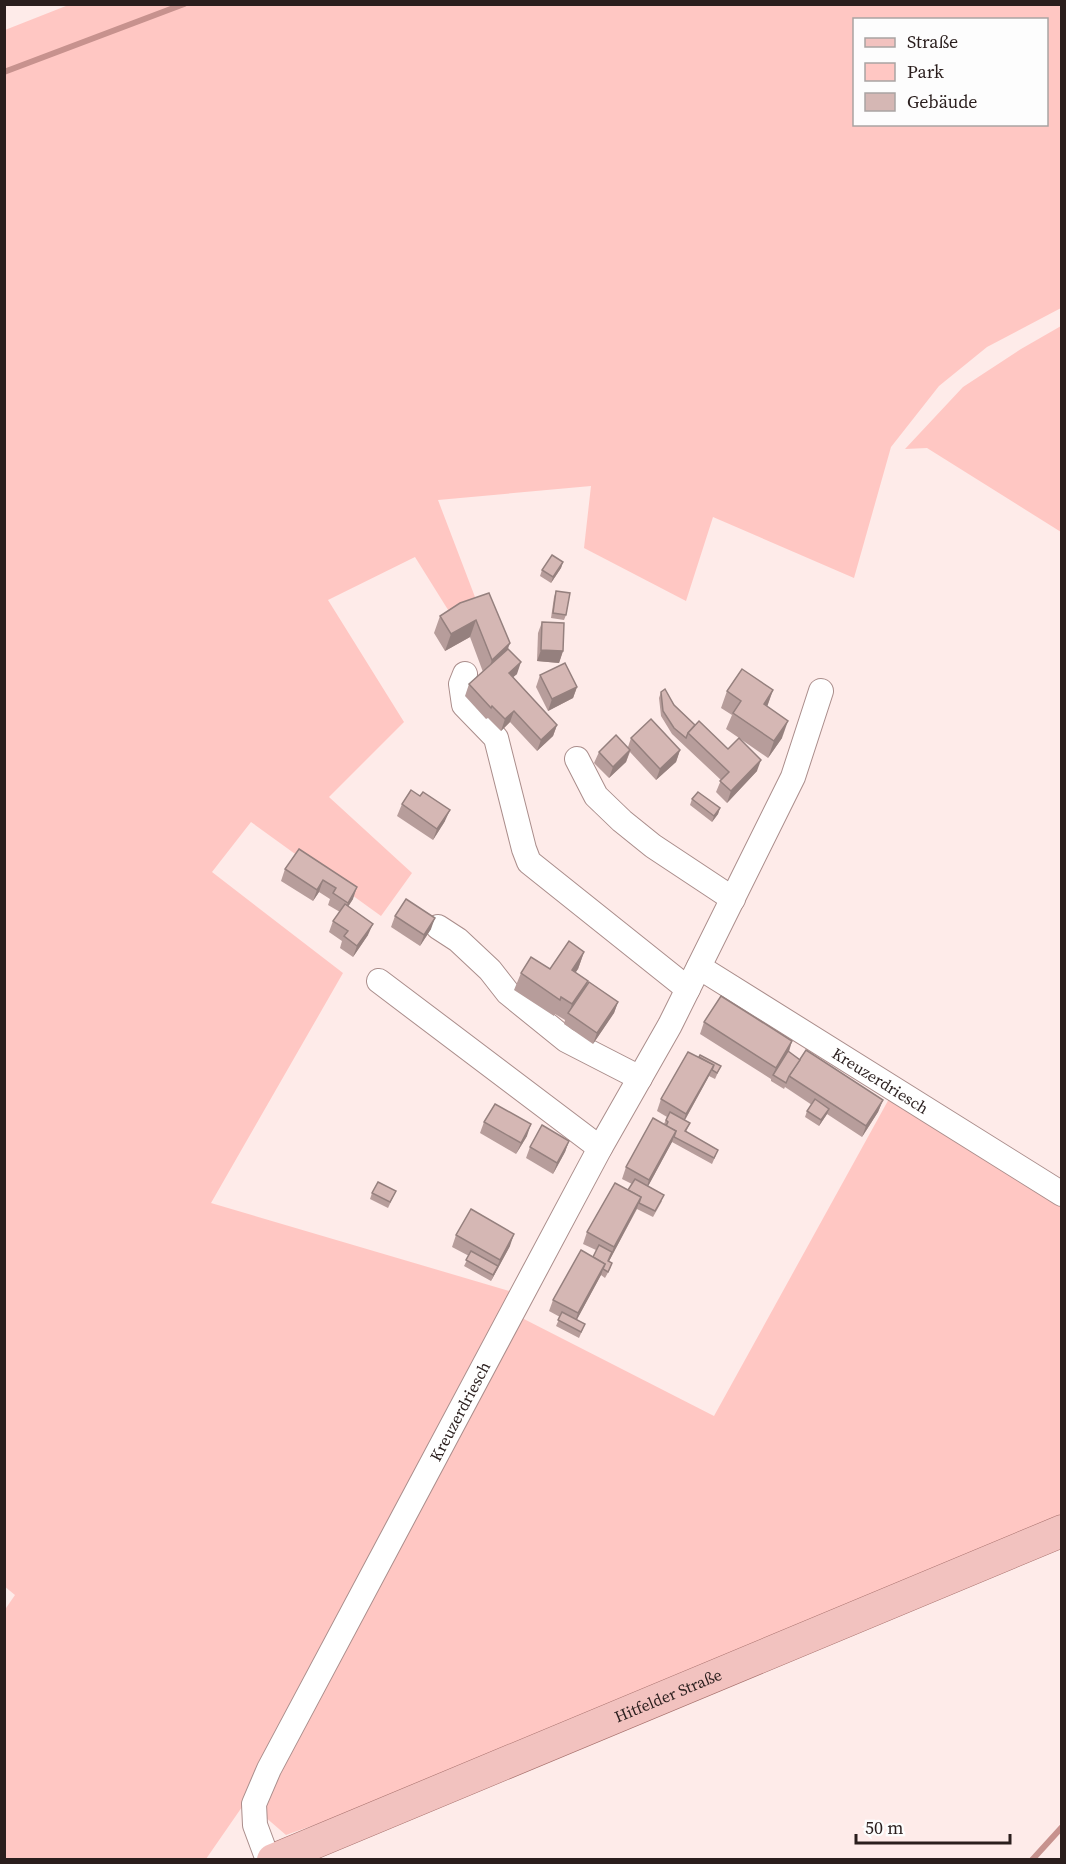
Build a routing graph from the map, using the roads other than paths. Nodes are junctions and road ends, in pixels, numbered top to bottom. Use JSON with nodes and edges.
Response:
{"nodes":[{"id":1,"x":465,"y":674,"type":"dead end"},
{"id":2,"x":821,"y":691,"type":"dead end"},
{"id":3,"x":577,"y":759,"type":"dead end"},
{"id":4,"x":733,"y":899,"type":"junction"},
{"id":5,"x":438,"y":927,"type":"dead end"},
{"id":6,"x":699,"y":967,"type":"junction"},
{"id":7,"x":379,"y":981,"type":"dead end"},
{"id":8,"x":688,"y":989,"type":"junction"},
{"id":9,"x":640,"y":1078,"type":"junction"},
{"id":10,"x":600,"y":1148,"type":"junction"},
{"id":11,"x":1062,"y":1194,"type":"edge"},
{"id":12,"x":1062,"y":1532,"type":"edge"},
{"id":13,"x":268,"y":1860,"type":"edge"},
{"id":14,"x":273,"y":1860,"type":"edge"}],
"edges":[{"from":1,"to":8,"type":"street"},
{"from":2,"to":4,"type":"street","name":"Kreuzerdriesch"},
{"from":3,"to":4,"type":"street"},
{"from":4,"to":6,"type":"street","name":"Kreuzerdriesch"},
{"from":5,"to":9,"type":"street"},
{"from":6,"to":8,"type":"street","name":"Kreuzerdriesch"},
{"from":6,"to":11,"type":"street","name":"Kreuzerdriesch"},
{"from":7,"to":10,"type":"street"},
{"from":8,"to":9,"type":"street","name":"Kreuzerdriesch"},
{"from":9,"to":10,"type":"street","name":"Kreuzerdriesch"},
{"from":10,"to":13,"type":"street","name":"Kreuzerdriesch"},
{"from":12,"to":14,"type":"main road","name":"Hitfelder Straße"}]}
